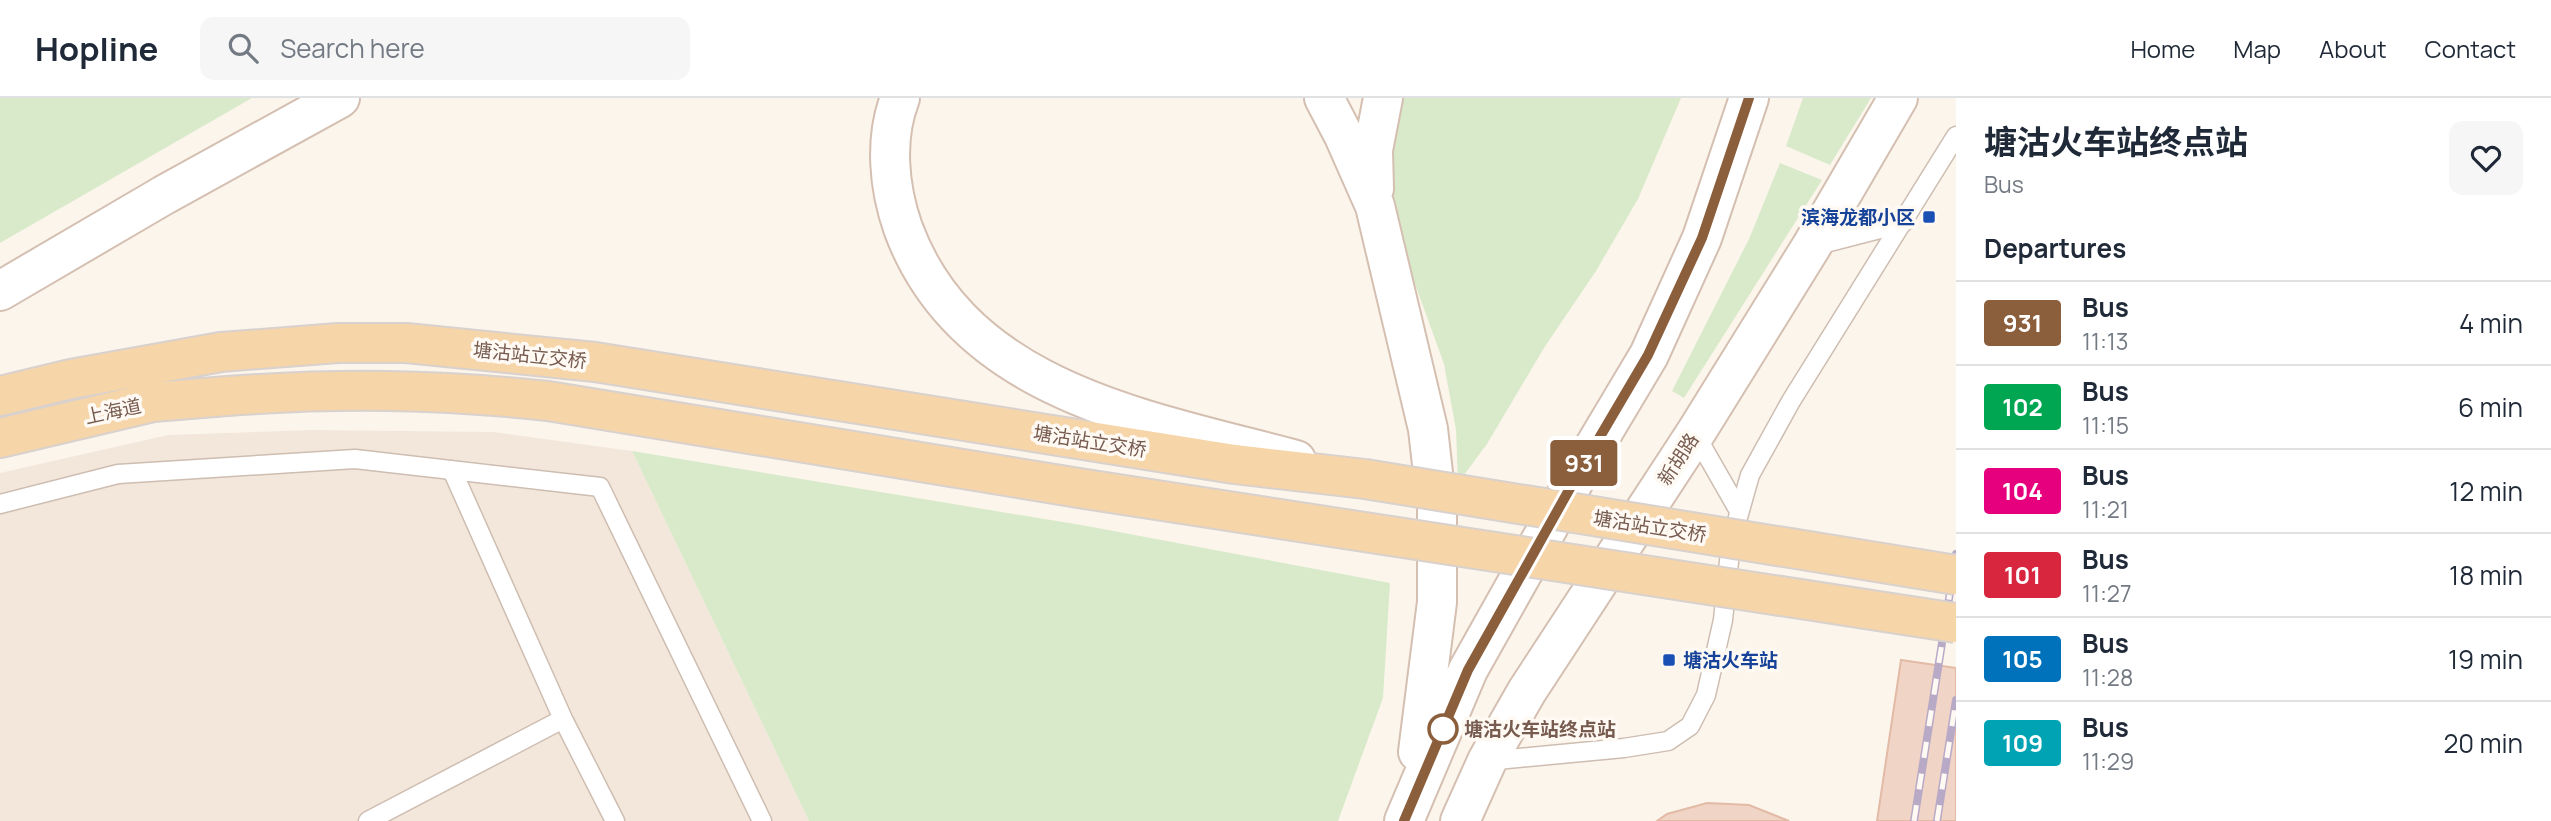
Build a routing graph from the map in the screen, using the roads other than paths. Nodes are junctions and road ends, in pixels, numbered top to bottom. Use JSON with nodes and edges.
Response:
{"nodes":[{"id":1,"x":340,"y":98,"type":"edge"},
{"id":2,"x":900,"y":98,"type":"edge"},
{"id":3,"x":1324,"y":98,"type":"edge"},
{"id":4,"x":1383,"y":98,"type":"edge"},
{"id":5,"x":1749,"y":98,"type":"edge"},
{"id":6,"x":1898,"y":98,"type":"edge"},
{"id":7,"x":1956,"y":136,"type":"edge"},
{"id":8,"x":1375,"y":206,"type":"junction"},
{"id":9,"x":1903,"y":223,"type":"junction"},
{"id":10,"x":1811,"y":247,"type":"junction"},
{"id":11,"x":0,"y":291,"type":"edge"},
{"id":12,"x":221,"y":352,"type":"joint"},
{"id":13,"x":0,"y":396,"type":"edge"},
{"id":14,"x":1695,"y":433,"type":"junction"},
{"id":15,"x":0,"y":438,"type":"edge"},
{"id":16,"x":452,"y":470,"type":"junction"},
{"id":17,"x":1365,"y":479,"type":"junction"},
{"id":18,"x":0,"y":504,"type":"edge"},
{"id":19,"x":1738,"y":511,"type":"junction"},
{"id":20,"x":1956,"y":575,"type":"edge"},
{"id":21,"x":1956,"y":623,"type":"edge"},
{"id":22,"x":563,"y":719,"type":"junction"},
{"id":23,"x":1487,"y":761,"type":"junction"},
{"id":24,"x":368,"y":821,"type":"edge"},
{"id":25,"x":615,"y":821,"type":"edge"},
{"id":26,"x":762,"y":821,"type":"edge"},
{"id":27,"x":1404,"y":821,"type":"edge"},
{"id":28,"x":1460,"y":821,"type":"edge"}],
"edges":[{"from":1,"to":11,"type":"main road"},
{"from":2,"to":17,"type":"main road"},
{"from":3,"to":8,"type":"main road"},
{"from":4,"to":8,"type":"main road"},
{"from":5,"to":27,"type":"main road"},
{"from":6,"to":10,"type":"main road","name":"新胡路"},
{"from":7,"to":9,"type":"lane"},
{"from":8,"to":27,"type":"main road"},
{"from":9,"to":10,"type":"lane"},
{"from":9,"to":19,"type":"lane"},
{"from":10,"to":14,"type":"main road","name":"新胡路"},
{"from":12,"to":13,"type":"main road","name":"上海道"},
{"from":12,"to":17,"type":"main road","name":"塘沽站立交桥"},
{"from":14,"to":19,"type":"lane"},
{"from":14,"to":23,"type":"main road","name":"新胡路"},
{"from":15,"to":21,"type":"main road","name":"上海道","bridge":true},
{"from":16,"to":18,"type":"lane"},
{"from":16,"to":22,"type":"lane"},
{"from":16,"to":26,"type":"lane"},
{"from":17,"to":20,"type":"main road","name":"塘沽站立交桥","bridge":true},
{"from":19,"to":23,"type":"lane"},
{"from":22,"to":24,"type":"lane"},
{"from":22,"to":25,"type":"lane"},
{"from":23,"to":28,"type":"main road","name":"新胡路"}]}
